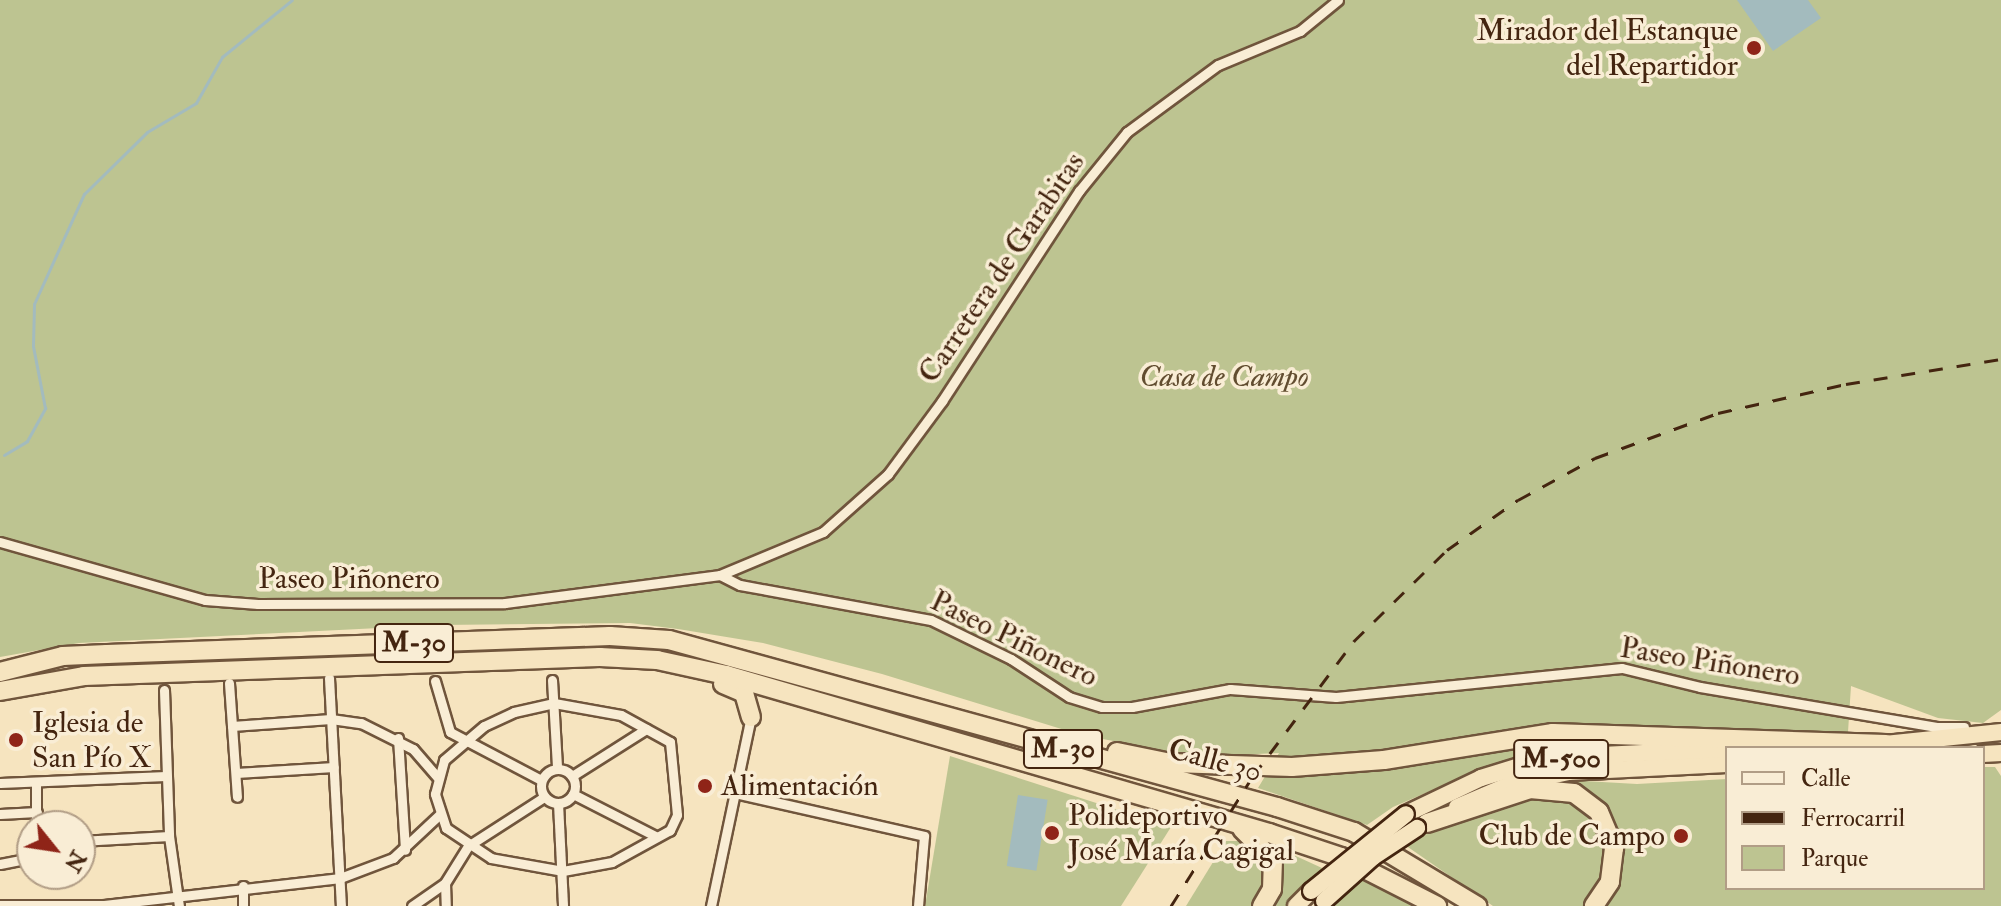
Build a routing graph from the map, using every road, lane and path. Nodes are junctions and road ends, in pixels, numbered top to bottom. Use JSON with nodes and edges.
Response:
{"nodes":[{"id":1,"x":1338,"y":0,"type":"edge"},
{"id":2,"x":0,"y":542,"type":"edge"},
{"id":3,"x":720,"y":575,"type":"junction"},
{"id":4,"x":657,"y":660,"type":"junction"},
{"id":5,"x":0,"y":672,"type":"edge"},
{"id":6,"x":329,"y":678,"type":"dead end"},
{"id":7,"x":552,"y":680,"type":"dead end"},
{"id":8,"x":46,"y":681,"type":"junction"},
{"id":9,"x":435,"y":681,"type":"dead end"},
{"id":10,"x":229,"y":683,"type":"dead end"},
{"id":11,"x":164,"y":690,"type":"dead end"},
{"id":12,"x":0,"y":691,"type":"edge"},
{"id":13,"x":792,"y":695,"type":"junction"},
{"id":14,"x":0,"y":702,"type":"edge"},
{"id":15,"x":554,"y":703,"type":"junction"},
{"id":16,"x":922,"y":709,"type":"junction"},
{"id":17,"x":751,"y":717,"type":"junction"},
{"id":18,"x":331,"y":719,"type":"junction"},
{"id":19,"x":232,"y":726,"type":"junction"},
{"id":20,"x":1964,"y":727,"type":"dead end"},
{"id":21,"x":646,"y":729,"type":"junction"},
{"id":22,"x":2001,"y":732,"type":"edge"},
{"id":23,"x":398,"y":738,"type":"junction"},
{"id":24,"x":463,"y":740,"type":"junction"},
{"id":25,"x":1886,"y":744,"type":"junction"},
{"id":26,"x":1826,"y":746,"type":"edge"},
{"id":27,"x":1725,"y":749,"type":"edge"},
{"id":28,"x":1725,"y":764,"type":"edge"},
{"id":29,"x":334,"y":767,"type":"junction"},
{"id":30,"x":557,"y":768,"type":"junction"},
{"id":31,"x":236,"y":773,"type":"junction"},
{"id":32,"x":166,"y":776,"type":"junction"},
{"id":33,"x":572,"y":776,"type":"junction"},
{"id":34,"x":437,"y":777,"type":"junction"},
{"id":35,"x":541,"y":780,"type":"junction"},
{"id":36,"x":36,"y":782,"type":"junction"},
{"id":37,"x":0,"y":783,"type":"edge"},
{"id":38,"x":735,"y":793,"type":"junction"},
{"id":39,"x":573,"y":794,"type":"junction"},
{"id":40,"x":237,"y":797,"type":"dead end"},
{"id":41,"x":544,"y":797,"type":"junction"},
{"id":42,"x":558,"y":803,"type":"junction"},
{"id":43,"x":37,"y":810,"type":"edge"},
{"id":44,"x":439,"y":815,"type":"junction"},
{"id":45,"x":1237,"y":824,"type":"junction"},
{"id":46,"x":1422,"y":826,"type":"junction"},
{"id":47,"x":1354,"y":832,"type":"junction"},
{"id":48,"x":169,"y":836,"type":"junction"},
{"id":49,"x":657,"y":837,"type":"junction"},
{"id":50,"x":96,"y":840,"type":"edge"},
{"id":51,"x":468,"y":846,"type":"junction"},
{"id":52,"x":405,"y":850,"type":"junction"},
{"id":53,"x":563,"y":871,"type":"junction"},
{"id":54,"x":340,"y":878,"type":"junction"},
{"id":55,"x":445,"y":883,"type":"junction"},
{"id":56,"x":243,"y":886,"type":"junction"},
{"id":57,"x":1318,"y":899,"type":"edge"},
{"id":58,"x":179,"y":901,"type":"edge"},
{"id":59,"x":0,"y":905,"type":"edge"},
{"id":60,"x":243,"y":906,"type":"edge"},
{"id":61,"x":341,"y":906,"type":"edge"},
{"id":62,"x":412,"y":906,"type":"edge"},
{"id":63,"x":446,"y":906,"type":"edge"},
{"id":64,"x":563,"y":906,"type":"edge"},
{"id":65,"x":711,"y":906,"type":"edge"},
{"id":66,"x":918,"y":906,"type":"edge"},
{"id":67,"x":1262,"y":906,"type":"edge"},
{"id":68,"x":1296,"y":906,"type":"edge"},
{"id":69,"x":1437,"y":906,"type":"edge"},
{"id":70,"x":1477,"y":906,"type":"edge"},
{"id":71,"x":1495,"y":906,"type":"edge"},
{"id":72,"x":1594,"y":906,"type":"edge"}],
"edges":[{"from":1,"to":3,"type":"street","name":"Carretera de Garabitas"},
{"from":2,"to":3,"type":"street","name":"Paseo Piñonero"},
{"from":3,"to":20,"type":"street","name":"Paseo Piñonero"},
{"from":4,"to":8,"type":"highway","number":"M-30"},
{"from":4,"to":13,"type":"highway","number":"M-30"},
{"from":4,"to":17,"type":"highway"},
{"from":5,"to":16,"type":"highway","number":"M-30"},
{"from":6,"to":18,"type":"street"},
{"from":7,"to":15,"type":"street"},
{"from":8,"to":12,"type":"highway","number":"M-30"},
{"from":8,"to":14,"type":"highway"},
{"from":9,"to":24,"type":"street"},
{"from":10,"to":19,"type":"street"},
{"from":11,"to":32,"type":"street"},
{"from":13,"to":17,"type":"highway"},
{"from":13,"to":45,"type":"highway","number":"M-30"},
{"from":15,"to":21,"type":"street"},
{"from":15,"to":24,"type":"street"},
{"from":15,"to":30,"type":"street"},
{"from":16,"to":25,"type":"highway"},
{"from":16,"to":47,"type":"highway","name":"Calle 30","number":"M-30"},
{"from":17,"to":38,"type":"street"},
{"from":18,"to":19,"type":"street"},
{"from":18,"to":23,"type":"street"},
{"from":18,"to":29,"type":"street"},
{"from":19,"to":31,"type":"street"},
{"from":21,"to":33,"type":"street"},
{"from":21,"to":49,"type":"street"},
{"from":22,"to":25,"type":"highway"},
{"from":23,"to":34,"type":"street"},
{"from":23,"to":52,"type":"street"},
{"from":24,"to":34,"type":"street"},
{"from":24,"to":35,"type":"street"},
{"from":25,"to":26,"type":"highway"},
{"from":27,"to":57,"type":"highway","number":"M-500","bridge":true},
{"from":28,"to":46,"type":"highway","number":"M-500"},
{"from":29,"to":31,"type":"street"},
{"from":29,"to":54,"type":"street"},
{"from":30,"to":33,"type":"street"},
{"from":30,"to":35,"type":"street"},
{"from":31,"to":40,"type":"street"},
{"from":32,"to":36,"type":"street"},
{"from":32,"to":48,"type":"street"},
{"from":33,"to":39,"type":"street"},
{"from":34,"to":44,"type":"street"},
{"from":35,"to":41,"type":"street"},
{"from":36,"to":37,"type":"street"},
{"from":36,"to":43,"type":"street"},
{"from":38,"to":65,"type":"street"},
{"from":38,"to":66,"type":"street"},
{"from":39,"to":42,"type":"street"},
{"from":39,"to":49,"type":"street"},
{"from":41,"to":42,"type":"street"},
{"from":41,"to":51,"type":"street"},
{"from":42,"to":53,"type":"street"},
{"from":44,"to":51,"type":"street"},
{"from":44,"to":52,"type":"street"},
{"from":45,"to":67,"type":"highway"},
{"from":45,"to":69,"type":"highway","name":"Calle 30","number":"M-30"},
{"from":46,"to":57,"type":"highway","number":"M-500","bridge":true},
{"from":46,"to":72,"type":"highway"},
{"from":47,"to":70,"type":"highway","name":"Calle 30","number":"M-30"},
{"from":47,"to":71,"type":"highway"},
{"from":48,"to":50,"type":"street"},
{"from":48,"to":58,"type":"street"},
{"from":49,"to":53,"type":"street"},
{"from":51,"to":53,"type":"street"},
{"from":51,"to":55,"type":"street"},
{"from":52,"to":54,"type":"street"},
{"from":53,"to":64,"type":"street"},
{"from":54,"to":56,"type":"street"},
{"from":54,"to":61,"type":"street"},
{"from":55,"to":62,"type":"street"},
{"from":55,"to":63,"type":"street"},
{"from":56,"to":58,"type":"street"},
{"from":56,"to":60,"type":"street"},
{"from":57,"to":68,"type":"highway","number":"M-500"},
{"from":58,"to":59,"type":"street"}]}
